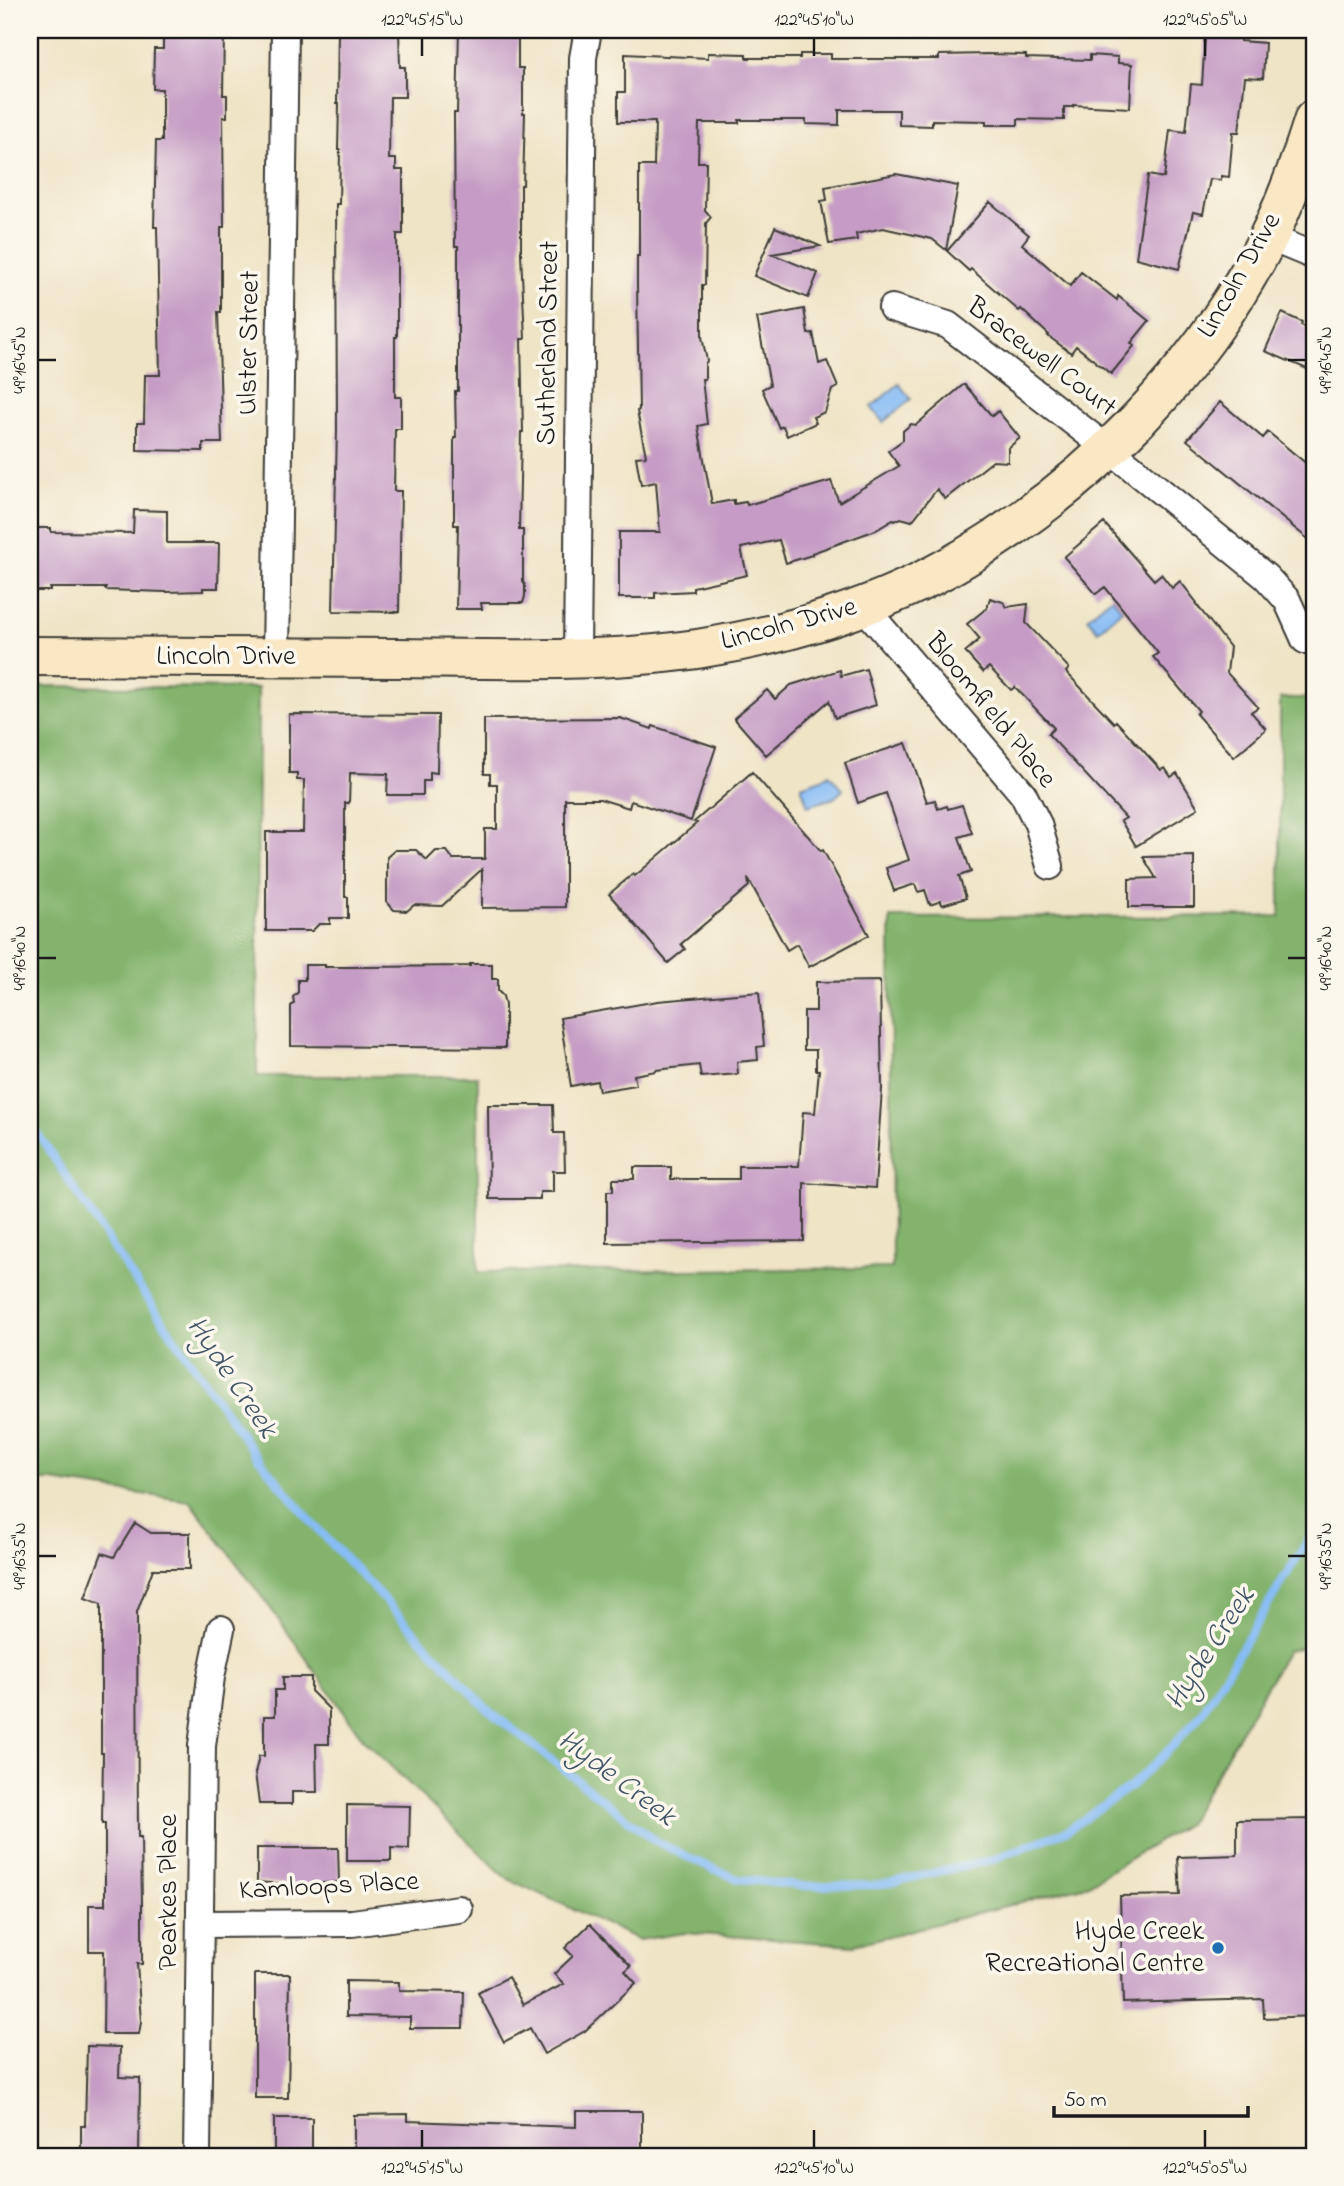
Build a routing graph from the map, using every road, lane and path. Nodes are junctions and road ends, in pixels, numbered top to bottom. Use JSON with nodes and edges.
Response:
{"nodes":[{"id":1,"x":285,"y":30,"type":"edge"},
{"id":2,"x":588,"y":30,"type":"edge"},
{"id":3,"x":1314,"y":119,"type":"edge"},
{"id":4,"x":1268,"y":237,"type":"junction"},
{"id":5,"x":1314,"y":256,"type":"edge"},
{"id":6,"x":892,"y":308,"type":"dead end"},
{"id":7,"x":1110,"y":449,"type":"junction"},
{"id":8,"x":863,"y":606,"type":"junction"},
{"id":9,"x":1306,"y":640,"type":"dead end"},
{"id":10,"x":30,"y":656,"type":"edge"},
{"id":11,"x":276,"y":657,"type":"junction"},
{"id":12,"x":577,"y":657,"type":"junction"},
{"id":13,"x":1050,"y":866,"type":"dead end"},
{"id":14,"x":221,"y":1629,"type":"dead end"},
{"id":15,"x":459,"y":1909,"type":"dead end"},
{"id":16,"x":201,"y":1924,"type":"junction"},
{"id":17,"x":197,"y":2156,"type":"edge"}],
"edges":[{"from":1,"to":11,"type":"street","name":"Ulster Street"},
{"from":2,"to":12,"type":"street","name":"Sutherland Street"},
{"from":3,"to":4,"type":"street","name":"Lincoln Drive"},
{"from":4,"to":5,"type":"street"},
{"from":4,"to":7,"type":"street","name":"Lincoln Drive"},
{"from":6,"to":7,"type":"street","name":"Bracewell Court"},
{"from":7,"to":8,"type":"street","name":"Lincoln Drive"},
{"from":7,"to":9,"type":"street","name":"Bracewell Court"},
{"from":8,"to":12,"type":"street","name":"Lincoln Drive"},
{"from":8,"to":13,"type":"street","name":"Bloomfield Place"},
{"from":10,"to":11,"type":"street","name":"Lincoln Drive"},
{"from":11,"to":12,"type":"street","name":"Lincoln Drive"},
{"from":14,"to":16,"type":"street","name":"Pearkes Place"},
{"from":15,"to":16,"type":"street","name":"Kamloops Place"},
{"from":16,"to":17,"type":"street","name":"Pearkes Place"}]}
